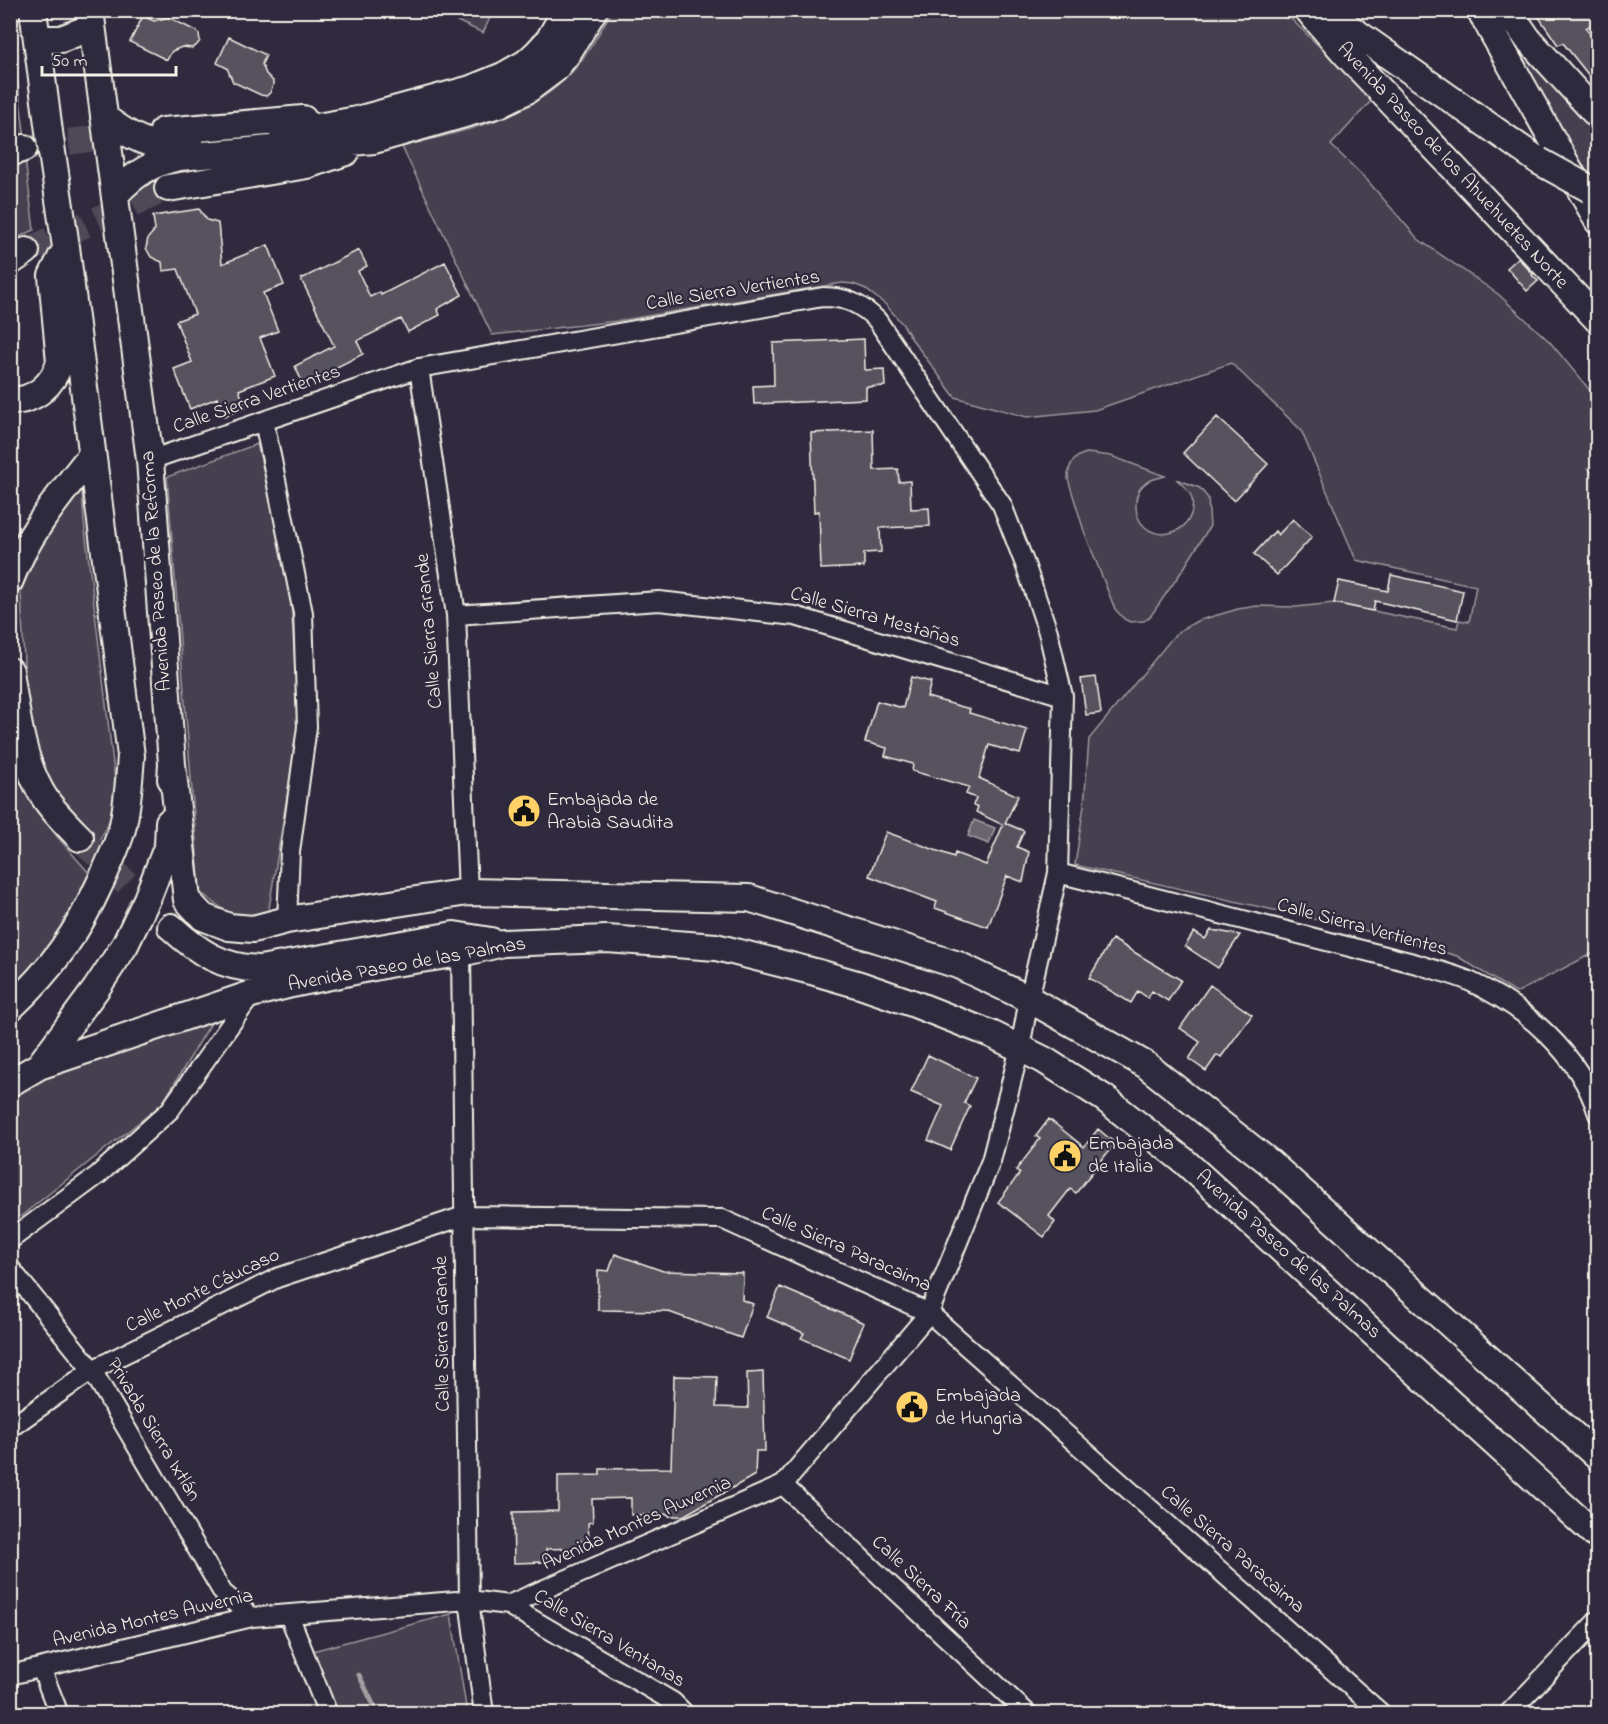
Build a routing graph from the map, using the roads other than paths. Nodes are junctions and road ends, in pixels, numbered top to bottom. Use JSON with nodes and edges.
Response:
{"nodes":[{"id":1,"x":18,"y":10,"type":"edge"},
{"id":2,"x":33,"y":10,"type":"edge"},
{"id":3,"x":566,"y":10,"type":"edge"},
{"id":4,"x":594,"y":10,"type":"edge"},
{"id":5,"x":1308,"y":10,"type":"edge"},
{"id":6,"x":1329,"y":10,"type":"edge"},
{"id":7,"x":1480,"y":10,"type":"edge"},
{"id":8,"x":1508,"y":10,"type":"edge"},
{"id":9,"x":91,"y":19,"type":"edge"},
{"id":10,"x":37,"y":39,"type":"junction"},
{"id":11,"x":1598,"y":116,"type":"edge"},
{"id":12,"x":104,"y":117,"type":"junction"},
{"id":13,"x":357,"y":120,"type":"junction"},
{"id":14,"x":143,"y":132,"type":"tunnel mouth"},
{"id":15,"x":50,"y":139,"type":"junction"},
{"id":16,"x":374,"y":140,"type":"junction"},
{"id":17,"x":168,"y":188,"type":"tunnel mouth"},
{"id":18,"x":1594,"y":190,"type":"edge"},
{"id":19,"x":116,"y":194,"type":"junction"},
{"id":20,"x":1598,"y":221,"type":"edge"},
{"id":21,"x":66,"y":247,"type":"junction"},
{"id":22,"x":1598,"y":320,"type":"edge"},
{"id":23,"x":419,"y":368,"type":"junction"},
{"id":24,"x":10,"y":400,"type":"edge"},
{"id":25,"x":264,"y":421,"type":"junction"},
{"id":26,"x":92,"y":454,"type":"junction"},
{"id":27,"x":150,"y":460,"type":"junction"},
{"id":28,"x":10,"y":580,"type":"edge"},
{"id":29,"x":456,"y":615,"type":"junction"},
{"id":30,"x":10,"y":671,"type":"edge"},
{"id":31,"x":1063,"y":696,"type":"junction"},
{"id":32,"x":172,"y":764,"type":"junction"},
{"id":33,"x":80,"y":838,"type":"tunnel mouth"},
{"id":34,"x":1059,"y":873,"type":"junction"},
{"id":35,"x":468,"y":892,"type":"junction"},
{"id":36,"x":287,"y":920,"type":"junction"},
{"id":37,"x":171,"y":927,"type":"tunnel mouth"},
{"id":38,"x":503,"y":944,"type":"junction"},
{"id":39,"x":461,"y":953,"type":"junction"},
{"id":40,"x":252,"y":994,"type":"junction"},
{"id":41,"x":1029,"y":999,"type":"junction"},
{"id":42,"x":10,"y":1008,"type":"edge"},
{"id":43,"x":1020,"y":1048,"type":"junction"},
{"id":44,"x":39,"y":1066,"type":"junction"},
{"id":45,"x":10,"y":1083,"type":"edge"},
{"id":46,"x":1598,"y":1114,"type":"edge"},
{"id":47,"x":464,"y":1216,"type":"junction"},
{"id":48,"x":10,"y":1240,"type":"edge"},
{"id":49,"x":10,"y":1268,"type":"edge"},
{"id":50,"x":929,"y":1313,"type":"junction"},
{"id":51,"x":92,"y":1370,"type":"junction"},
{"id":52,"x":10,"y":1428,"type":"edge"},
{"id":53,"x":1598,"y":1457,"type":"edge"},
{"id":54,"x":783,"y":1485,"type":"junction"},
{"id":55,"x":1598,"y":1537,"type":"edge"},
{"id":56,"x":469,"y":1600,"type":"junction"},
{"id":57,"x":508,"y":1605,"type":"junction"},
{"id":58,"x":289,"y":1615,"type":"junction"},
{"id":59,"x":252,"y":1617,"type":"junction"},
{"id":60,"x":1598,"y":1620,"type":"edge"},
{"id":61,"x":41,"y":1668,"type":"junction"},
{"id":62,"x":10,"y":1675,"type":"edge"},
{"id":63,"x":58,"y":1713,"type":"edge"},
{"id":64,"x":328,"y":1713,"type":"edge"},
{"id":65,"x":484,"y":1713,"type":"edge"},
{"id":66,"x":685,"y":1713,"type":"edge"},
{"id":67,"x":1028,"y":1713,"type":"edge"},
{"id":68,"x":1382,"y":1713,"type":"edge"},
{"id":69,"x":1508,"y":1713,"type":"edge"}],
"edges":[{"from":1,"to":15,"type":"main road"},
{"from":2,"to":10,"type":"main road"},
{"from":3,"to":13,"type":"main road"},
{"from":4,"to":16,"type":"main road"},
{"from":5,"to":22,"type":"main road","name":"Avenida Paseo de los Ahuehuetes Norte"},
{"from":6,"to":18,"type":"main road","bridge":true},
{"from":7,"to":20,"type":"main road"},
{"from":8,"to":11,"type":"main road"},
{"from":9,"to":10,"type":"main road"},
{"from":9,"to":12,"type":"main road","name":"Avenida Paseo de la Reforma"},
{"from":10,"to":15,"type":"main road"},
{"from":12,"to":13,"type":"main road"},
{"from":12,"to":19,"type":"main road","name":"Avenida Paseo de la Reforma"},
{"from":13,"to":14,"type":"main road"},
{"from":15,"to":21,"type":"main road"},
{"from":16,"to":17,"type":"main road"},
{"from":16,"to":19,"type":"main road"},
{"from":19,"to":27,"type":"main road","name":"Avenida Paseo de la Reforma"},
{"from":21,"to":24,"type":"main road"},
{"from":21,"to":26,"type":"main road"},
{"from":23,"to":25,"type":"street","name":"Calle Sierra Vertientes"},
{"from":23,"to":29,"type":"street","name":"Calle Sierra Grande"},
{"from":23,"to":31,"type":"street","name":"Calle Sierra Vertientes"},
{"from":25,"to":27,"type":"street","name":"Calle Sierra Vertientes"},
{"from":25,"to":36,"type":"street"},
{"from":26,"to":28,"type":"main road"},
{"from":26,"to":42,"type":"main road"},
{"from":27,"to":32,"type":"main road","name":"Avenida Paseo de la Reforma"},
{"from":29,"to":31,"type":"street","name":"Calle Sierra Mestañas"},
{"from":29,"to":35,"type":"street","name":"Calle Sierra Grande"},
{"from":30,"to":33,"type":"main road"},
{"from":31,"to":34,"type":"street","name":"Calle Sierra Vertientes"},
{"from":32,"to":36,"type":"main road"},
{"from":32,"to":44,"type":"main road","name":"Avenida Paseo de la Reforma"},
{"from":34,"to":41,"type":"street","name":"Calle Sierra Vertientes"},
{"from":34,"to":46,"type":"street","name":"Calle Sierra Vertientes"},
{"from":35,"to":36,"type":"main road"},
{"from":35,"to":41,"type":"main road"},
{"from":37,"to":38,"type":"main road"},
{"from":38,"to":39,"type":"main road","name":"Avenida Paseo de las Palmas"},
{"from":38,"to":43,"type":"main road","name":"Avenida Paseo de las Palmas"},
{"from":39,"to":40,"type":"main road","name":"Avenida Paseo de las Palmas"},
{"from":39,"to":47,"type":"street","name":"Calle Sierra Grande"},
{"from":40,"to":44,"type":"main road","name":"Avenida Paseo de las Palmas"},
{"from":40,"to":48,"type":"street"},
{"from":41,"to":43,"type":"street","name":"Calle Sierra Vertientes"},
{"from":41,"to":53,"type":"main road"},
{"from":43,"to":50,"type":"street","name":"Avenida Montes Auvernia"},
{"from":43,"to":55,"type":"main road","name":"Avenida Paseo de las Palmas"},
{"from":44,"to":45,"type":"main road","name":"Avenida Paseo de la Reforma"},
{"from":47,"to":50,"type":"street","name":"Calle Sierra Paracaima"},
{"from":47,"to":51,"type":"street","name":"Calle Monte Cáucaso"},
{"from":47,"to":56,"type":"street","name":"Calle Sierra Grande"},
{"from":49,"to":51,"type":"street","name":"Privada Sierra Ixtlán"},
{"from":50,"to":54,"type":"street","name":"Avenida Montes Auvernia"},
{"from":50,"to":68,"type":"street","name":"Calle Sierra Paracaima"},
{"from":51,"to":52,"type":"street","name":"Calle Monte Cáucaso"},
{"from":51,"to":59,"type":"street","name":"Privada Sierra Ixtlán"},
{"from":54,"to":57,"type":"street","name":"Avenida Montes Auvernia"},
{"from":54,"to":67,"type":"street","name":"Calle Sierra Fría"},
{"from":56,"to":57,"type":"street","name":"Avenida Montes Auvernia"},
{"from":56,"to":58,"type":"street","name":"Avenida Montes Auvernia"},
{"from":56,"to":65,"type":"street","name":"Calle Sierra Grande"},
{"from":57,"to":66,"type":"street","name":"Calle Sierra Ventanas"},
{"from":58,"to":59,"type":"street","name":"Avenida Montes Auvernia"},
{"from":58,"to":64,"type":"street"},
{"from":59,"to":61,"type":"street","name":"Avenida Montes Auvernia"},
{"from":60,"to":69,"type":"street"},
{"from":61,"to":62,"type":"street","name":"Avenida Montes Auvernia"},
{"from":61,"to":63,"type":"street"}]}
